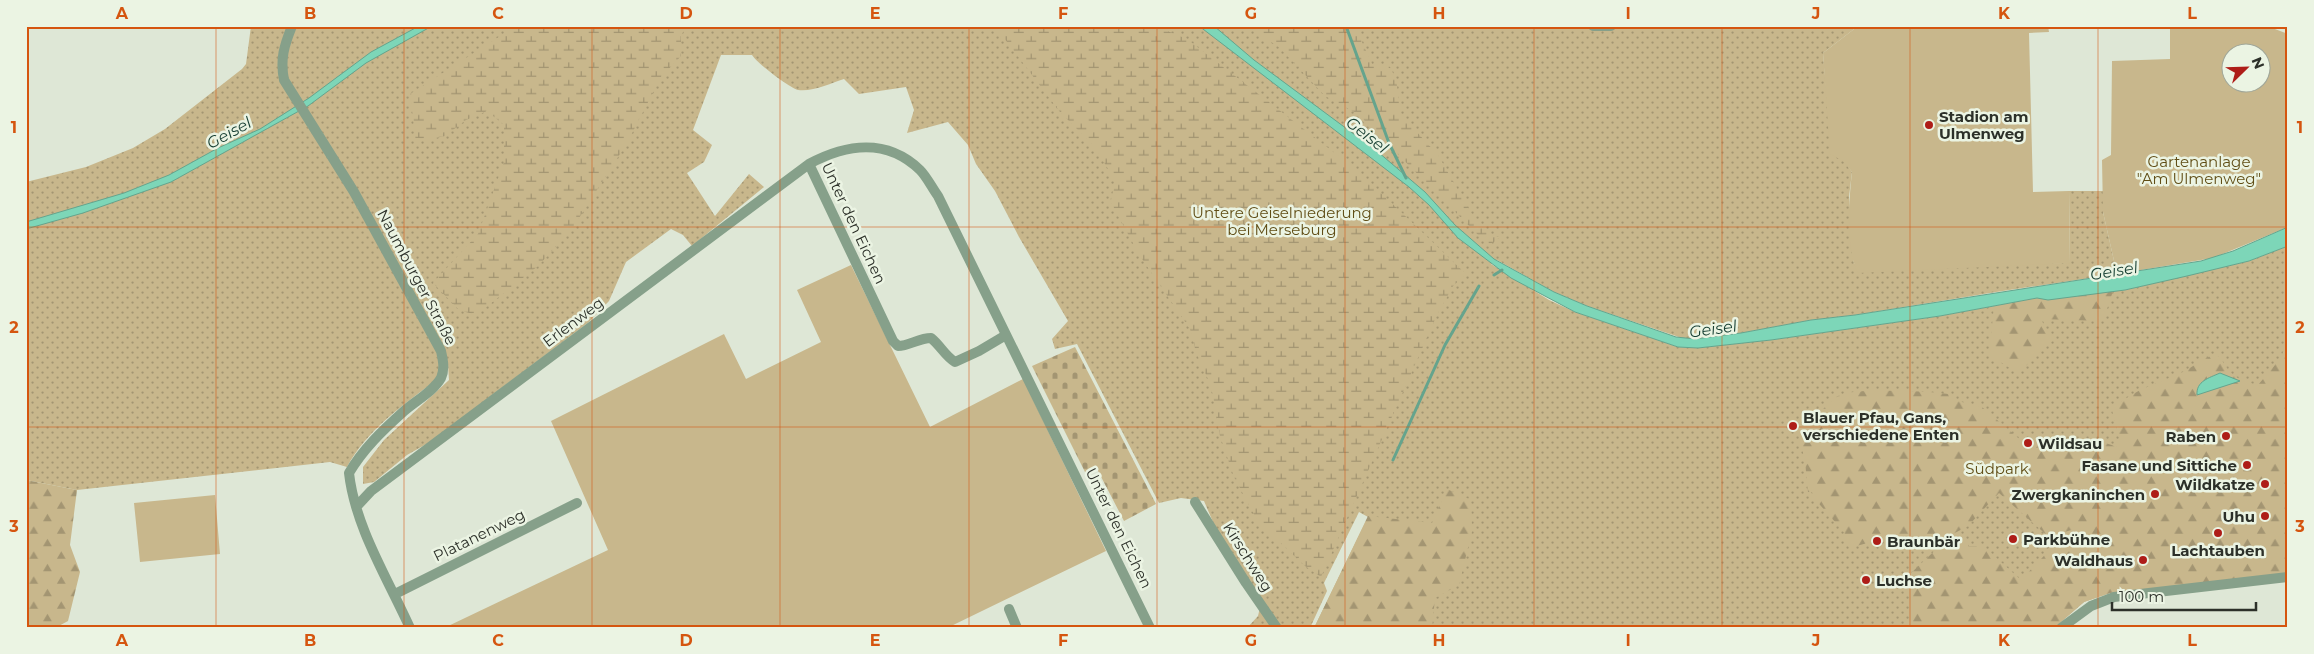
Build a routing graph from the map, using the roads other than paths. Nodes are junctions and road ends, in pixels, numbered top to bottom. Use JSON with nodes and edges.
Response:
{"nodes":[{"id":1,"x":292,"y":26,"type":"edge"},
{"id":2,"x":1593,"y":26,"type":"edge"},
{"id":3,"x":1611,"y":26,"type":"edge"},
{"id":4,"x":809,"y":164,"type":"junction"},
{"id":5,"x":1006,"y":335,"type":"junction"},
{"id":6,"x":1196,"y":502,"type":"dead end"},
{"id":7,"x":577,"y":503,"type":"dead end"},
{"id":8,"x":356,"y":506,"type":"junction"},
{"id":9,"x":2288,"y":577,"type":"edge"},
{"id":10,"x":395,"y":594,"type":"junction"},
{"id":11,"x":1008,"y":610,"type":"dead end"},
{"id":12,"x":410,"y":628,"type":"edge"},
{"id":13,"x":1017,"y":628,"type":"edge"},
{"id":14,"x":1150,"y":628,"type":"edge"},
{"id":15,"x":1277,"y":628,"type":"edge"},
{"id":16,"x":2061,"y":628,"type":"edge"}],
"edges":[{"from":1,"to":8,"type":"street","name":"Naumburger Straße"},
{"from":2,"to":3,"type":"street"},
{"from":4,"to":5,"type":"street","name":"Unter den Eichen"},
{"from":4,"to":5,"type":"street","name":"Unter den Eichen"},
{"from":4,"to":8,"type":"street","name":"Erlenweg"},
{"from":5,"to":14,"type":"street","name":"Unter den Eichen"},
{"from":6,"to":15,"type":"street","name":"Kirschweg"},
{"from":7,"to":10,"type":"street","name":"Platanenweg"},
{"from":8,"to":10,"type":"street","name":"Naumburger Straße"},
{"from":9,"to":16,"type":"street"},
{"from":10,"to":12,"type":"street","name":"Naumburger Straße"},
{"from":11,"to":13,"type":"street"}]}
